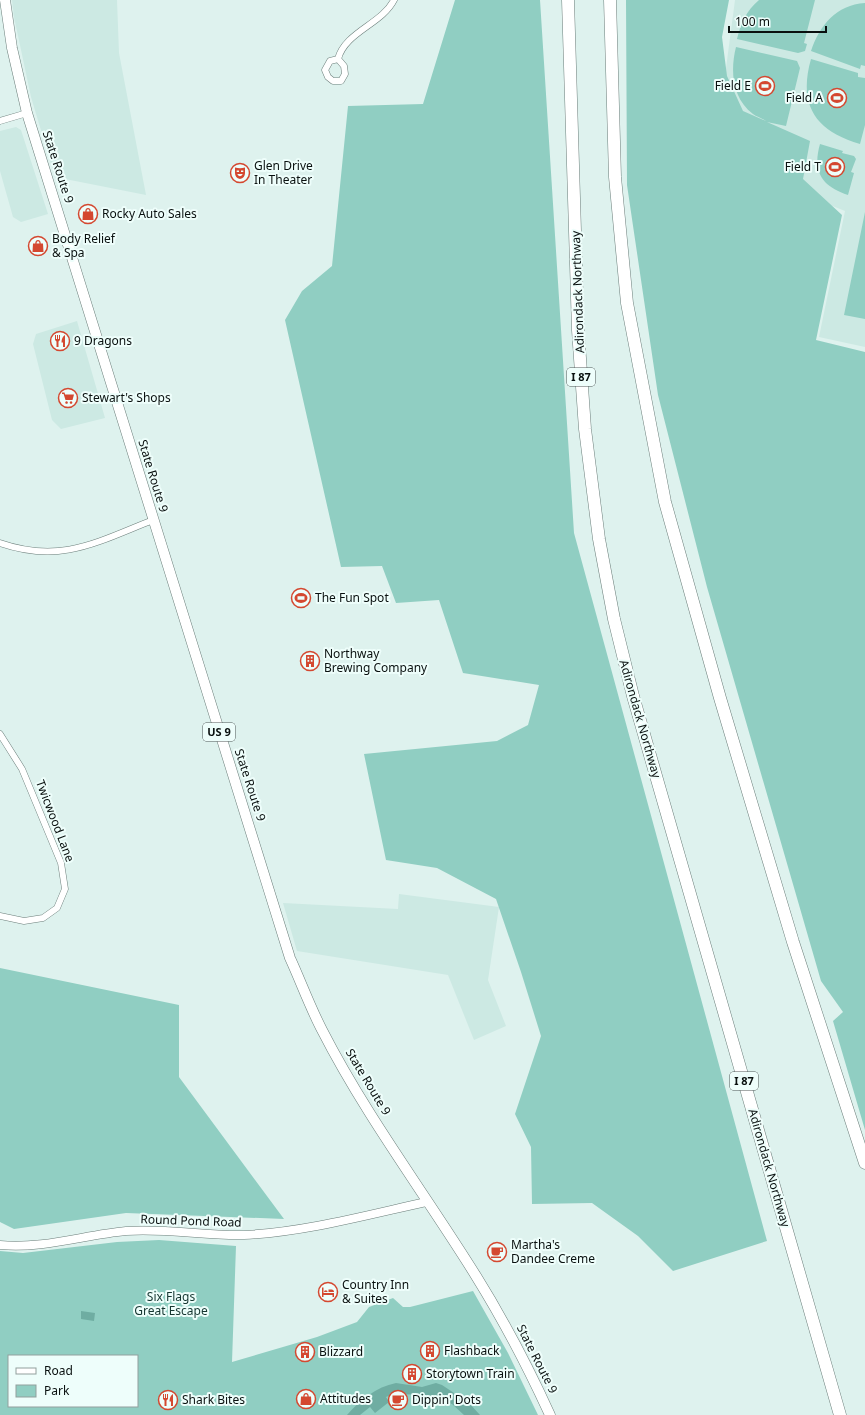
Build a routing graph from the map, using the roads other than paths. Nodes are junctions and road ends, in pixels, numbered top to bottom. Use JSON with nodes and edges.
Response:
{"nodes":[{"id":1,"x":5,"y":0,"type":"edge"},
{"id":2,"x":394,"y":0,"type":"edge"},
{"id":3,"x":568,"y":0,"type":"edge"},
{"id":4,"x":610,"y":0,"type":"edge"},
{"id":5,"x":338,"y":59,"type":"dead end"},
{"id":6,"x":27,"y":112,"type":"junction"},
{"id":7,"x":0,"y":121,"type":"edge"},
{"id":8,"x":153,"y":520,"type":"junction"},
{"id":9,"x":0,"y":543,"type":"edge"},
{"id":10,"x":0,"y":734,"type":"edge"},
{"id":11,"x":0,"y":916,"type":"edge"},
{"id":12,"x":865,"y":1163,"type":"edge"},
{"id":13,"x":426,"y":1202,"type":"junction"},
{"id":14,"x":0,"y":1245,"type":"edge"},
{"id":15,"x":550,"y":1415,"type":"edge"},
{"id":16,"x":840,"y":1415,"type":"edge"}],
"edges":[{"from":1,"to":6,"type":"main road","name":"State Route 9","number":"US 9"},
{"from":2,"to":5,"type":"street"},
{"from":3,"to":16,"type":"highway","name":"Adirondack Northway","number":"I 87"},
{"from":4,"to":12,"type":"highway"},
{"from":6,"to":7,"type":"street"},
{"from":6,"to":8,"type":"main road","name":"State Route 9","number":"US 9"},
{"from":8,"to":9,"type":"street"},
{"from":8,"to":13,"type":"main road","name":"State Route 9","number":"US 9"},
{"from":10,"to":11,"type":"street","name":"Twicwood Lane"},
{"from":13,"to":14,"type":"street","name":"Round Pond Road"},
{"from":13,"to":15,"type":"main road","name":"State Route 9","number":"US 9"}]}
